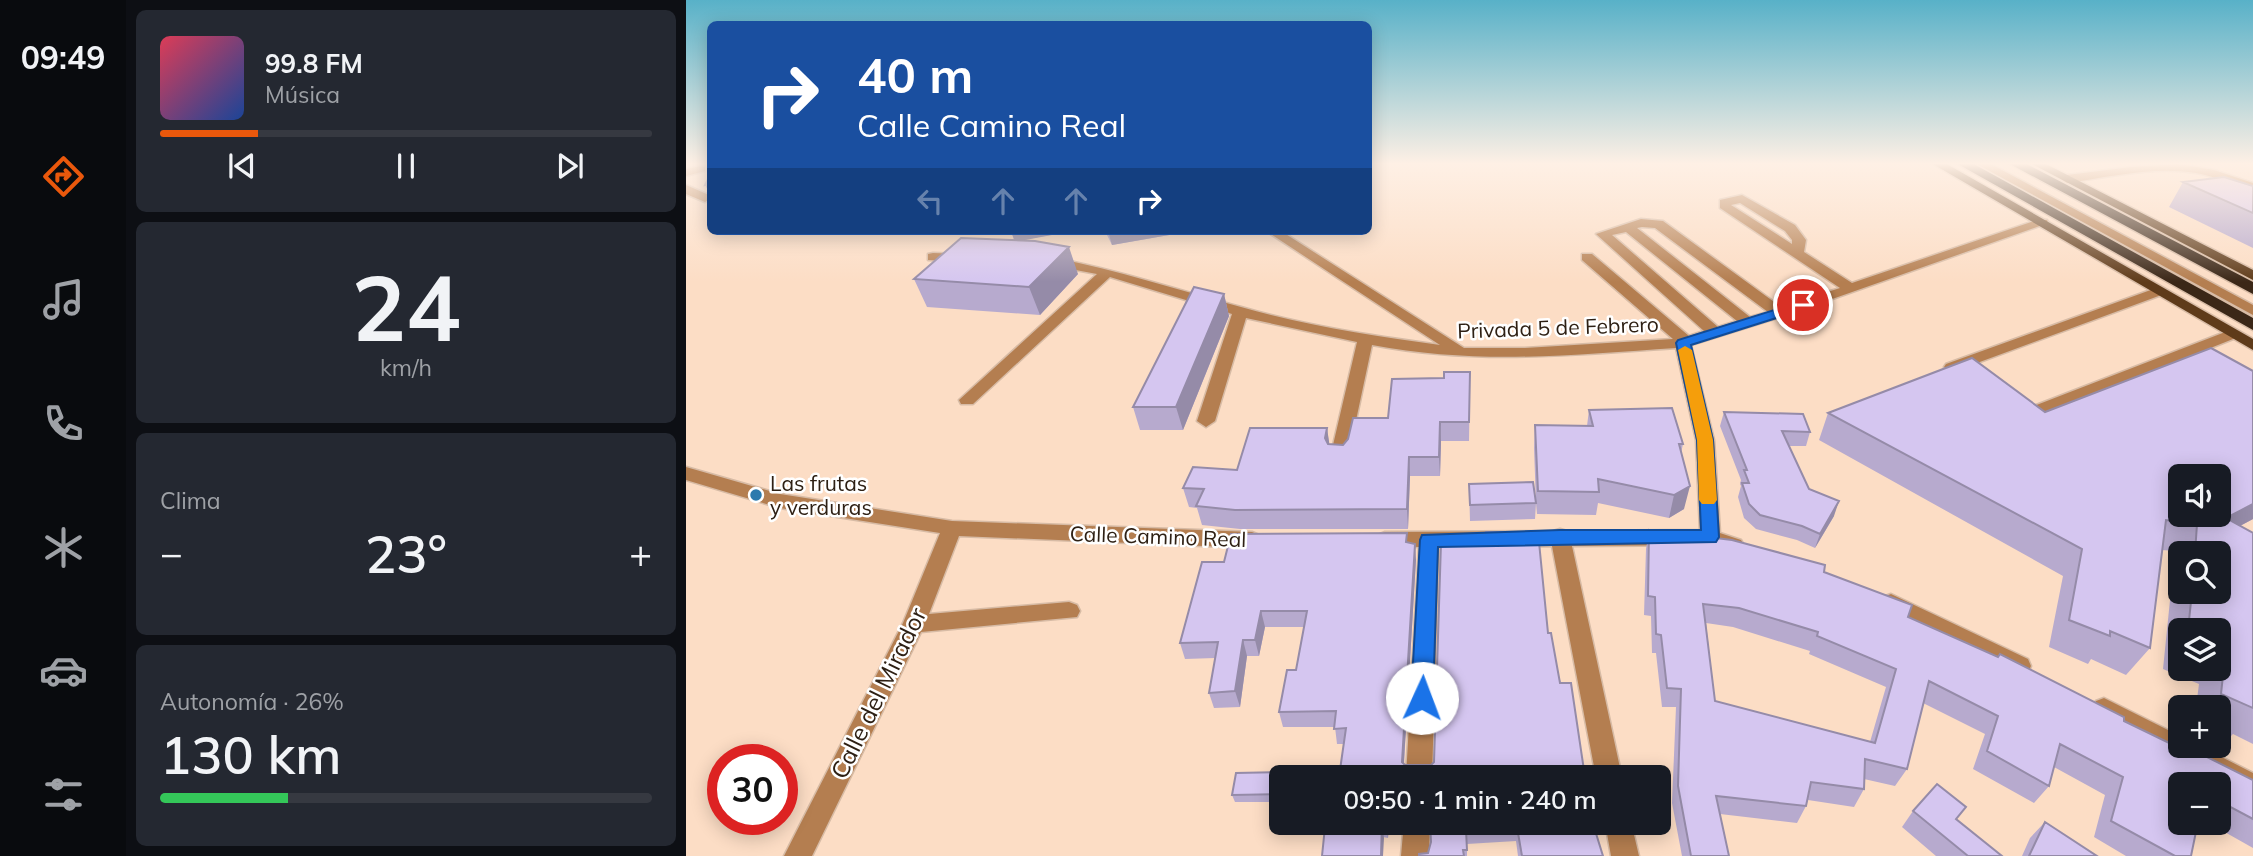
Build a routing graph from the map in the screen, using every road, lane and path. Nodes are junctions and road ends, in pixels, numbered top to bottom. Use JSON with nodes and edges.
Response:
{"nodes":[{"id":1,"x":1724,"y":203,"type":"edge"},
{"id":2,"x":1749,"y":203,"type":"edge"},
{"id":3,"x":2007,"y":203,"type":"edge"},
{"id":4,"x":2035,"y":203,"type":"edge"},
{"id":5,"x":2054,"y":203,"type":"edge"},
{"id":6,"x":2068,"y":203,"type":"edge"},
{"id":7,"x":2090,"y":203,"type":"edge"},
{"id":8,"x":2113,"y":203,"type":"edge"},
{"id":9,"x":2042,"y":223,"type":"junction"},
{"id":10,"x":1628,"y":227,"type":"junction"},
{"id":11,"x":1278,"y":235,"type":"edge"},
{"id":12,"x":1797,"y":252,"type":"junction"},
{"id":13,"x":933,"y":257,"type":"dead end"},
{"id":14,"x":1587,"y":257,"type":"dead end"},
{"id":15,"x":973,"y":258,"type":"edge"},
{"id":16,"x":1041,"y":260,"type":"edge"},
{"id":17,"x":1108,"y":272,"type":"junction"},
{"id":18,"x":2253,"y":276,"type":"edge"},
{"id":19,"x":1850,"y":288,"type":"junction"},
{"id":20,"x":2253,"y":289,"type":"edge"},
{"id":21,"x":2159,"y":291,"type":"junction"},
{"id":22,"x":2253,"y":302,"type":"edge"},
{"id":23,"x":2253,"y":311,"type":"edge"},
{"id":24,"x":1240,"y":312,"type":"junction"},
{"id":25,"x":1779,"y":313,"type":"junction"},
{"id":26,"x":1748,"y":323,"type":"junction"},
{"id":27,"x":2253,"y":325,"type":"edge"},
{"id":28,"x":1715,"y":333,"type":"junction"},
{"id":29,"x":2232,"y":334,"type":"junction"},
{"id":30,"x":1366,"y":338,"type":"junction"},
{"id":31,"x":1685,"y":342,"type":"junction"},
{"id":32,"x":2253,"y":345,"type":"edge"},
{"id":33,"x":2193,"y":350,"type":"junction"},
{"id":34,"x":1462,"y":353,"type":"junction"},
{"id":35,"x":2217,"y":363,"type":"edge"},
{"id":36,"x":1939,"y":372,"type":"edge"},
{"id":37,"x":967,"y":400,"type":"dead end"},
{"id":38,"x":2032,"y":413,"type":"edge"},
{"id":39,"x":1206,"y":421,"type":"dead end"},
{"id":40,"x":1339,"y":458,"type":"edge"},
{"id":41,"x":686,"y":473,"type":"edge"},
{"id":42,"x":953,"y":528,"type":"junction"},
{"id":43,"x":1560,"y":536,"type":"junction"},
{"id":44,"x":1710,"y":537,"type":"junction"},
{"id":45,"x":1266,"y":540,"type":"edge"},
{"id":46,"x":1361,"y":540,"type":"edge"},
{"id":47,"x":1429,"y":540,"type":"junction"},
{"id":48,"x":1759,"y":553,"type":"edge"},
{"id":49,"x":1869,"y":592,"type":"edge"},
{"id":50,"x":1069,"y":611,"type":"dead end"},
{"id":51,"x":914,"y":624,"type":"junction"},
{"id":52,"x":2040,"y":676,"type":"edge"},
{"id":53,"x":2088,"y":700,"type":"edge"},
{"id":54,"x":1420,"y":765,"type":"edge"},
{"id":55,"x":1607,"y":765,"type":"edge"},
{"id":56,"x":2253,"y":786,"type":"edge"},
{"id":57,"x":1416,"y":835,"type":"edge"},
{"id":58,"x":1621,"y":835,"type":"edge"},
{"id":59,"x":798,"y":856,"type":"edge"},
{"id":60,"x":1415,"y":856,"type":"edge"},
{"id":61,"x":1625,"y":856,"type":"edge"}],
"edges":[{"from":1,"to":12,"type":"street"},
{"from":2,"to":12,"type":"street"},
{"from":3,"to":9,"type":"main road"},
{"from":4,"to":27,"type":"highway"},
{"from":5,"to":23,"type":"street"},
{"from":6,"to":22,"type":"street"},
{"from":7,"to":20,"type":"highway"},
{"from":8,"to":18,"type":"main road"},
{"from":9,"to":19,"type":"street","name":"Privada 5 de Febrero"},
{"from":9,"to":21,"type":"main road"},
{"from":10,"to":25,"type":"street"},
{"from":10,"to":26,"type":"street"},
{"from":10,"to":28,"type":"street"},
{"from":11,"to":34,"type":"street"},
{"from":12,"to":19,"type":"street"},
{"from":13,"to":15,"type":"street"},
{"from":14,"to":31,"type":"street"},
{"from":16,"to":17,"type":"street","name":"Privada 5 de Febrero"},
{"from":17,"to":24,"type":"street","name":"Privada 5 de Febrero"},
{"from":17,"to":37,"type":"street"},
{"from":19,"to":25,"type":"street","name":"Privada 5 de Febrero"},
{"from":21,"to":29,"type":"main road"},
{"from":21,"to":36,"type":"street"},
{"from":24,"to":30,"type":"street","name":"Privada 5 de Febrero"},
{"from":24,"to":39,"type":"street"},
{"from":25,"to":26,"type":"street","name":"Privada 5 de Febrero"},
{"from":26,"to":28,"type":"street","name":"Privada 5 de Febrero"},
{"from":28,"to":31,"type":"street","name":"Privada 5 de Febrero"},
{"from":29,"to":32,"type":"main road"},
{"from":29,"to":33,"type":"street"},
{"from":30,"to":34,"type":"street","name":"Privada 5 de Febrero"},
{"from":30,"to":40,"type":"street"},
{"from":31,"to":34,"type":"street","name":"Privada 5 de Febrero"},
{"from":31,"to":44,"type":"street"},
{"from":33,"to":35,"type":"street"},
{"from":33,"to":38,"type":"street"},
{"from":41,"to":42,"type":"street","name":"Calle Camino Real"},
{"from":42,"to":45,"type":"street","name":"Calle Camino Real"},
{"from":42,"to":51,"type":"street","name":"Calle del Mirador"},
{"from":43,"to":44,"type":"street"},
{"from":43,"to":47,"type":"street"},
{"from":43,"to":55,"type":"street"},
{"from":44,"to":48,"type":"street"},
{"from":46,"to":47,"type":"street"},
{"from":47,"to":54,"type":"street"},
{"from":49,"to":52,"type":"street"},
{"from":50,"to":51,"type":"street"},
{"from":51,"to":59,"type":"street","name":"Calle del Mirador"},
{"from":53,"to":56,"type":"street"},
{"from":57,"to":60,"type":"street"},
{"from":58,"to":61,"type":"street"}]}
